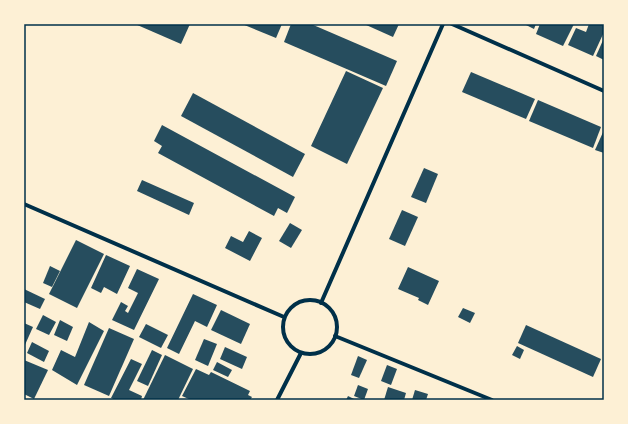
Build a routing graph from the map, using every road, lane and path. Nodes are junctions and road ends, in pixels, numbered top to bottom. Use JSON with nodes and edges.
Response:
{"nodes":[{"id":1,"x":443,"y":24,"type":"edge"},
{"id":2,"x":452,"y":24,"type":"edge"},
{"id":3,"x":604,"y":91,"type":"edge"},
{"id":4,"x":24,"y":204,"type":"edge"},
{"id":5,"x":321,"y":303,"type":"junction"},
{"id":6,"x":284,"y":317,"type":"junction"},
{"id":7,"x":335,"y":336,"type":"junction"},
{"id":8,"x":301,"y":353,"type":"junction"},
{"id":9,"x":277,"y":400,"type":"edge"},
{"id":10,"x":489,"y":400,"type":"edge"}],
"edges":[{"from":1,"to":5,"type":"street"},
{"from":2,"to":3,"type":"street"},
{"from":4,"to":6,"type":"street"},
{"from":5,"to":6,"type":"street"},
{"from":5,"to":7,"type":"street"},
{"from":6,"to":8,"type":"street"},
{"from":7,"to":8,"type":"street"},
{"from":7,"to":10,"type":"street"},
{"from":8,"to":9,"type":"street"}]}
